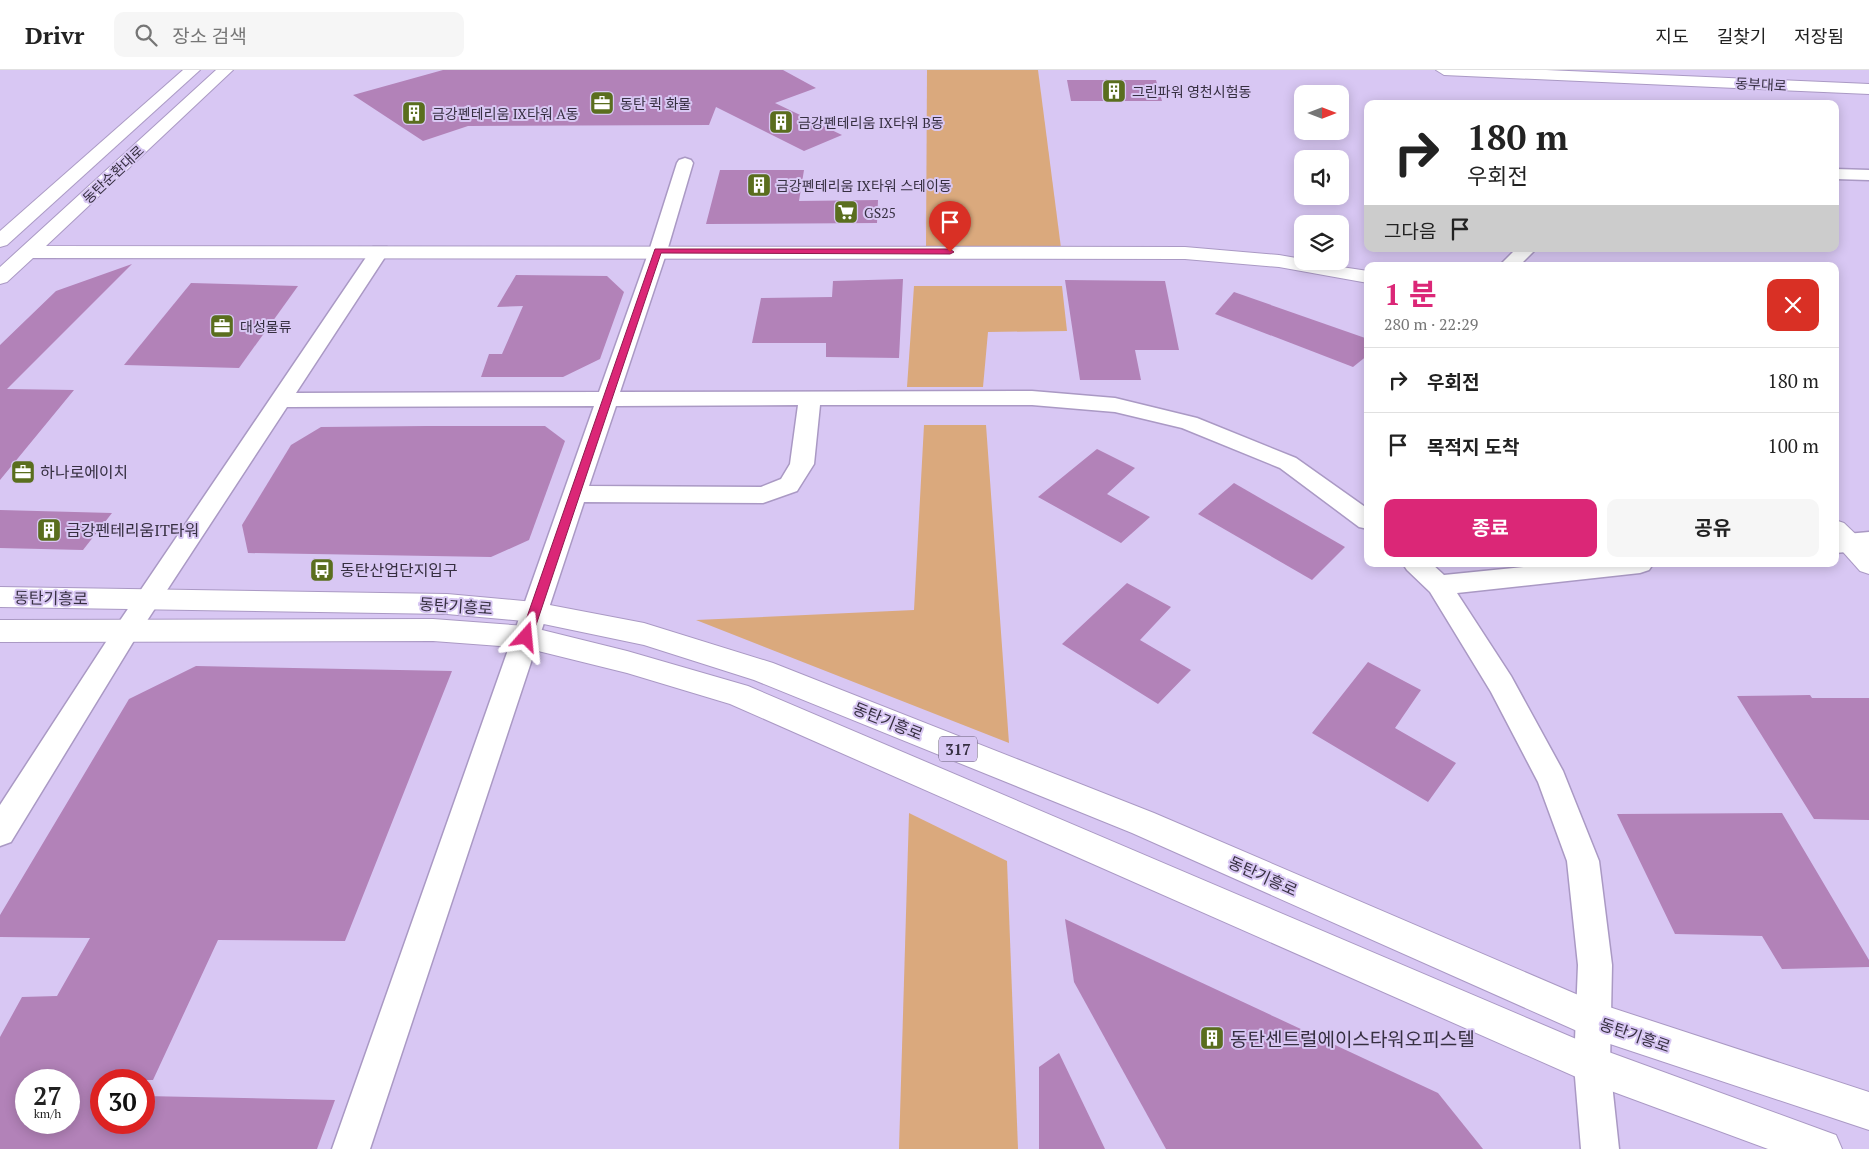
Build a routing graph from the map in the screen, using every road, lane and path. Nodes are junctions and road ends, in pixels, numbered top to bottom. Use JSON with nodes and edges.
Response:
{"nodes":[{"id":1,"x":192,"y":70,"type":"edge"},
{"id":2,"x":225,"y":70,"type":"edge"},
{"id":3,"x":1444,"y":70,"type":"edge"},
{"id":4,"x":1869,"y":89,"type":"edge"},
{"id":5,"x":685,"y":163,"type":"dead end"},
{"id":6,"x":1839,"y":174,"type":"edge"},
{"id":7,"x":1869,"y":175,"type":"edge"},
{"id":8,"x":0,"y":241,"type":"edge"},
{"id":9,"x":658,"y":250,"type":"junction"},
{"id":10,"x":380,"y":251,"type":"junction"},
{"id":11,"x":28,"y":252,"type":"junction"},
{"id":12,"x":1524,"y":252,"type":"edge"},
{"id":13,"x":1512,"y":262,"type":"edge"},
{"id":14,"x":1364,"y":276,"type":"edge"},
{"id":15,"x":0,"y":278,"type":"edge"},
{"id":16,"x":607,"y":398,"type":"junction"},
{"id":17,"x":810,"y":398,"type":"junction"},
{"id":18,"x":282,"y":400,"type":"junction"},
{"id":19,"x":575,"y":494,"type":"junction"},
{"id":20,"x":1364,"y":518,"type":"edge"},
{"id":21,"x":1847,"y":539,"type":"edge"},
{"id":22,"x":1869,"y":564,"type":"edge"},
{"id":23,"x":1419,"y":567,"type":"edge"},
{"id":24,"x":1611,"y":567,"type":"edge"},
{"id":25,"x":1439,"y":585,"type":"junction"},
{"id":26,"x":0,"y":597,"type":"edge"},
{"id":27,"x":148,"y":599,"type":"junction"},
{"id":28,"x":530,"y":624,"type":"junction"},
{"id":29,"x":0,"y":631,"type":"edge"},
{"id":30,"x":126,"y":632,"type":"junction"},
{"id":31,"x":0,"y":832,"type":"edge"},
{"id":32,"x":1595,"y":1021,"type":"junction"},
{"id":33,"x":1592,"y":1065,"type":"junction"},
{"id":34,"x":1869,"y":1111,"type":"edge"},
{"id":35,"x":351,"y":1149,"type":"edge"},
{"id":36,"x":1600,"y":1149,"type":"edge"},
{"id":37,"x":1822,"y":1149,"type":"edge"}],
"edges":[{"from":1,"to":8,"type":"main road","name":"동탄순환대로"},
{"from":2,"to":11,"type":"main road","name":"동탄순환대로"},
{"from":3,"to":4,"type":"main road","name":"동부대로"},
{"from":5,"to":9,"type":"street"},
{"from":6,"to":7,"type":"street"},
{"from":9,"to":10,"type":"main road"},
{"from":9,"to":14,"type":"main road"},
{"from":9,"to":16,"type":"street"},
{"from":10,"to":11,"type":"main road"},
{"from":10,"to":18,"type":"street"},
{"from":11,"to":15,"type":"main road","name":"동탄순환대로"},
{"from":12,"to":13,"type":"street"},
{"from":16,"to":17,"type":"street"},
{"from":16,"to":18,"type":"street"},
{"from":16,"to":19,"type":"street"},
{"from":17,"to":19,"type":"street"},
{"from":17,"to":20,"type":"street"},
{"from":18,"to":27,"type":"street"},
{"from":19,"to":28,"type":"street"},
{"from":21,"to":22,"type":"main road"},
{"from":23,"to":25,"type":"street"},
{"from":24,"to":25,"type":"street"},
{"from":25,"to":32,"type":"street"},
{"from":26,"to":27,"type":"main road","name":"동탄기흥로","number":"317"},
{"from":27,"to":28,"type":"main road","name":"동탄기흥로","number":"317"},
{"from":27,"to":30,"type":"street"},
{"from":28,"to":30,"type":"main road","name":"동탄기흥로","number":"317"},
{"from":28,"to":32,"type":"main road","name":"동탄기흥로","number":"317"},
{"from":28,"to":33,"type":"main road","name":"동탄기흥로","number":"317"},
{"from":28,"to":35,"type":"street"},
{"from":29,"to":30,"type":"main road","name":"동탄기흥로","number":"317"},
{"from":30,"to":31,"type":"street"},
{"from":32,"to":33,"type":"street"},
{"from":32,"to":34,"type":"main road","name":"동탄기흥로","number":"317"},
{"from":33,"to":36,"type":"street"},
{"from":33,"to":37,"type":"main road","name":"동탄기흥로","number":"317"}]}
